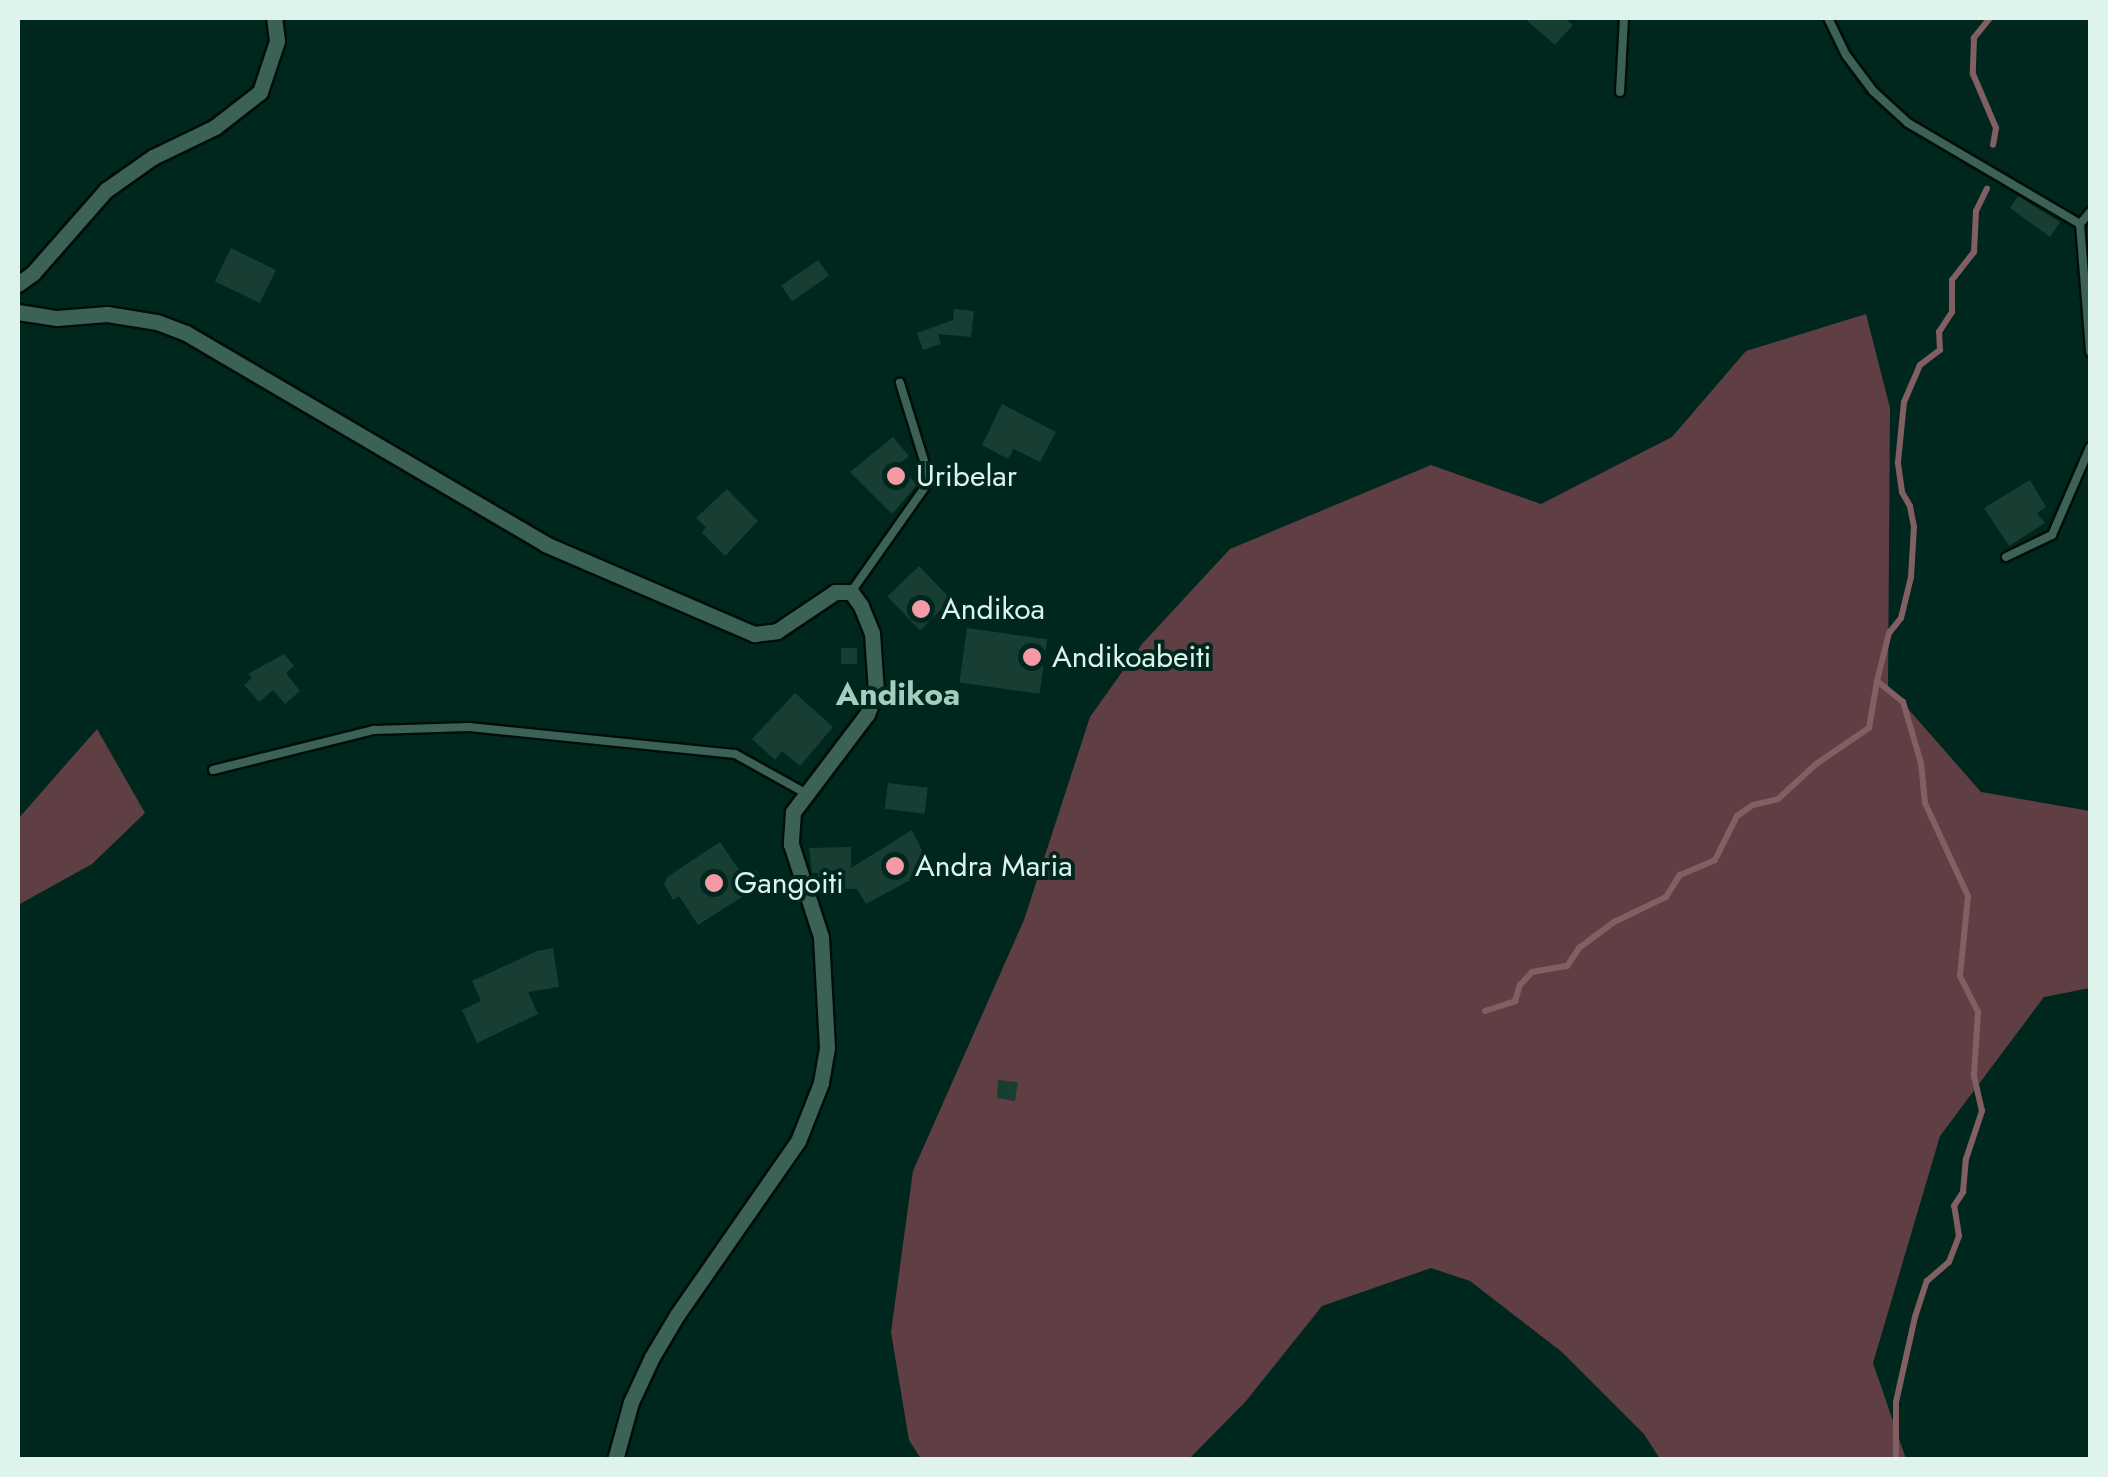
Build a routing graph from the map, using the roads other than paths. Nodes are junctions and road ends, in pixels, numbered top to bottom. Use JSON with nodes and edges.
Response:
{"nodes":[{"id":1,"x":274,"y":18,"type":"edge"},
{"id":2,"x":1624,"y":18,"type":"edge"},
{"id":3,"x":1828,"y":18,"type":"edge"},
{"id":4,"x":1620,"y":92,"type":"dead end"},
{"id":5,"x":2090,"y":212,"type":"edge"},
{"id":6,"x":2080,"y":224,"type":"junction"},
{"id":7,"x":18,"y":284,"type":"edge"},
{"id":8,"x":18,"y":312,"type":"edge"},
{"id":9,"x":2090,"y":352,"type":"edge"},
{"id":10,"x":900,"y":383,"type":"dead end"},
{"id":11,"x":2090,"y":447,"type":"edge"},
{"id":12,"x":2006,"y":557,"type":"dead end"},
{"id":13,"x":850,"y":592,"type":"junction"},
{"id":14,"x":213,"y":770,"type":"dead end"},
{"id":15,"x":805,"y":793,"type":"junction"},
{"id":16,"x":615,"y":1460,"type":"edge"}],
"edges":[{"from":1,"to":7,"type":"street"},
{"from":2,"to":4,"type":"lane"},
{"from":3,"to":6,"type":"lane"},
{"from":5,"to":6,"type":"lane"},
{"from":6,"to":9,"type":"lane"},
{"from":8,"to":13,"type":"street"},
{"from":10,"to":13,"type":"lane"},
{"from":11,"to":12,"type":"lane"},
{"from":13,"to":15,"type":"street"},
{"from":14,"to":15,"type":"lane"},
{"from":15,"to":16,"type":"street"}]}
